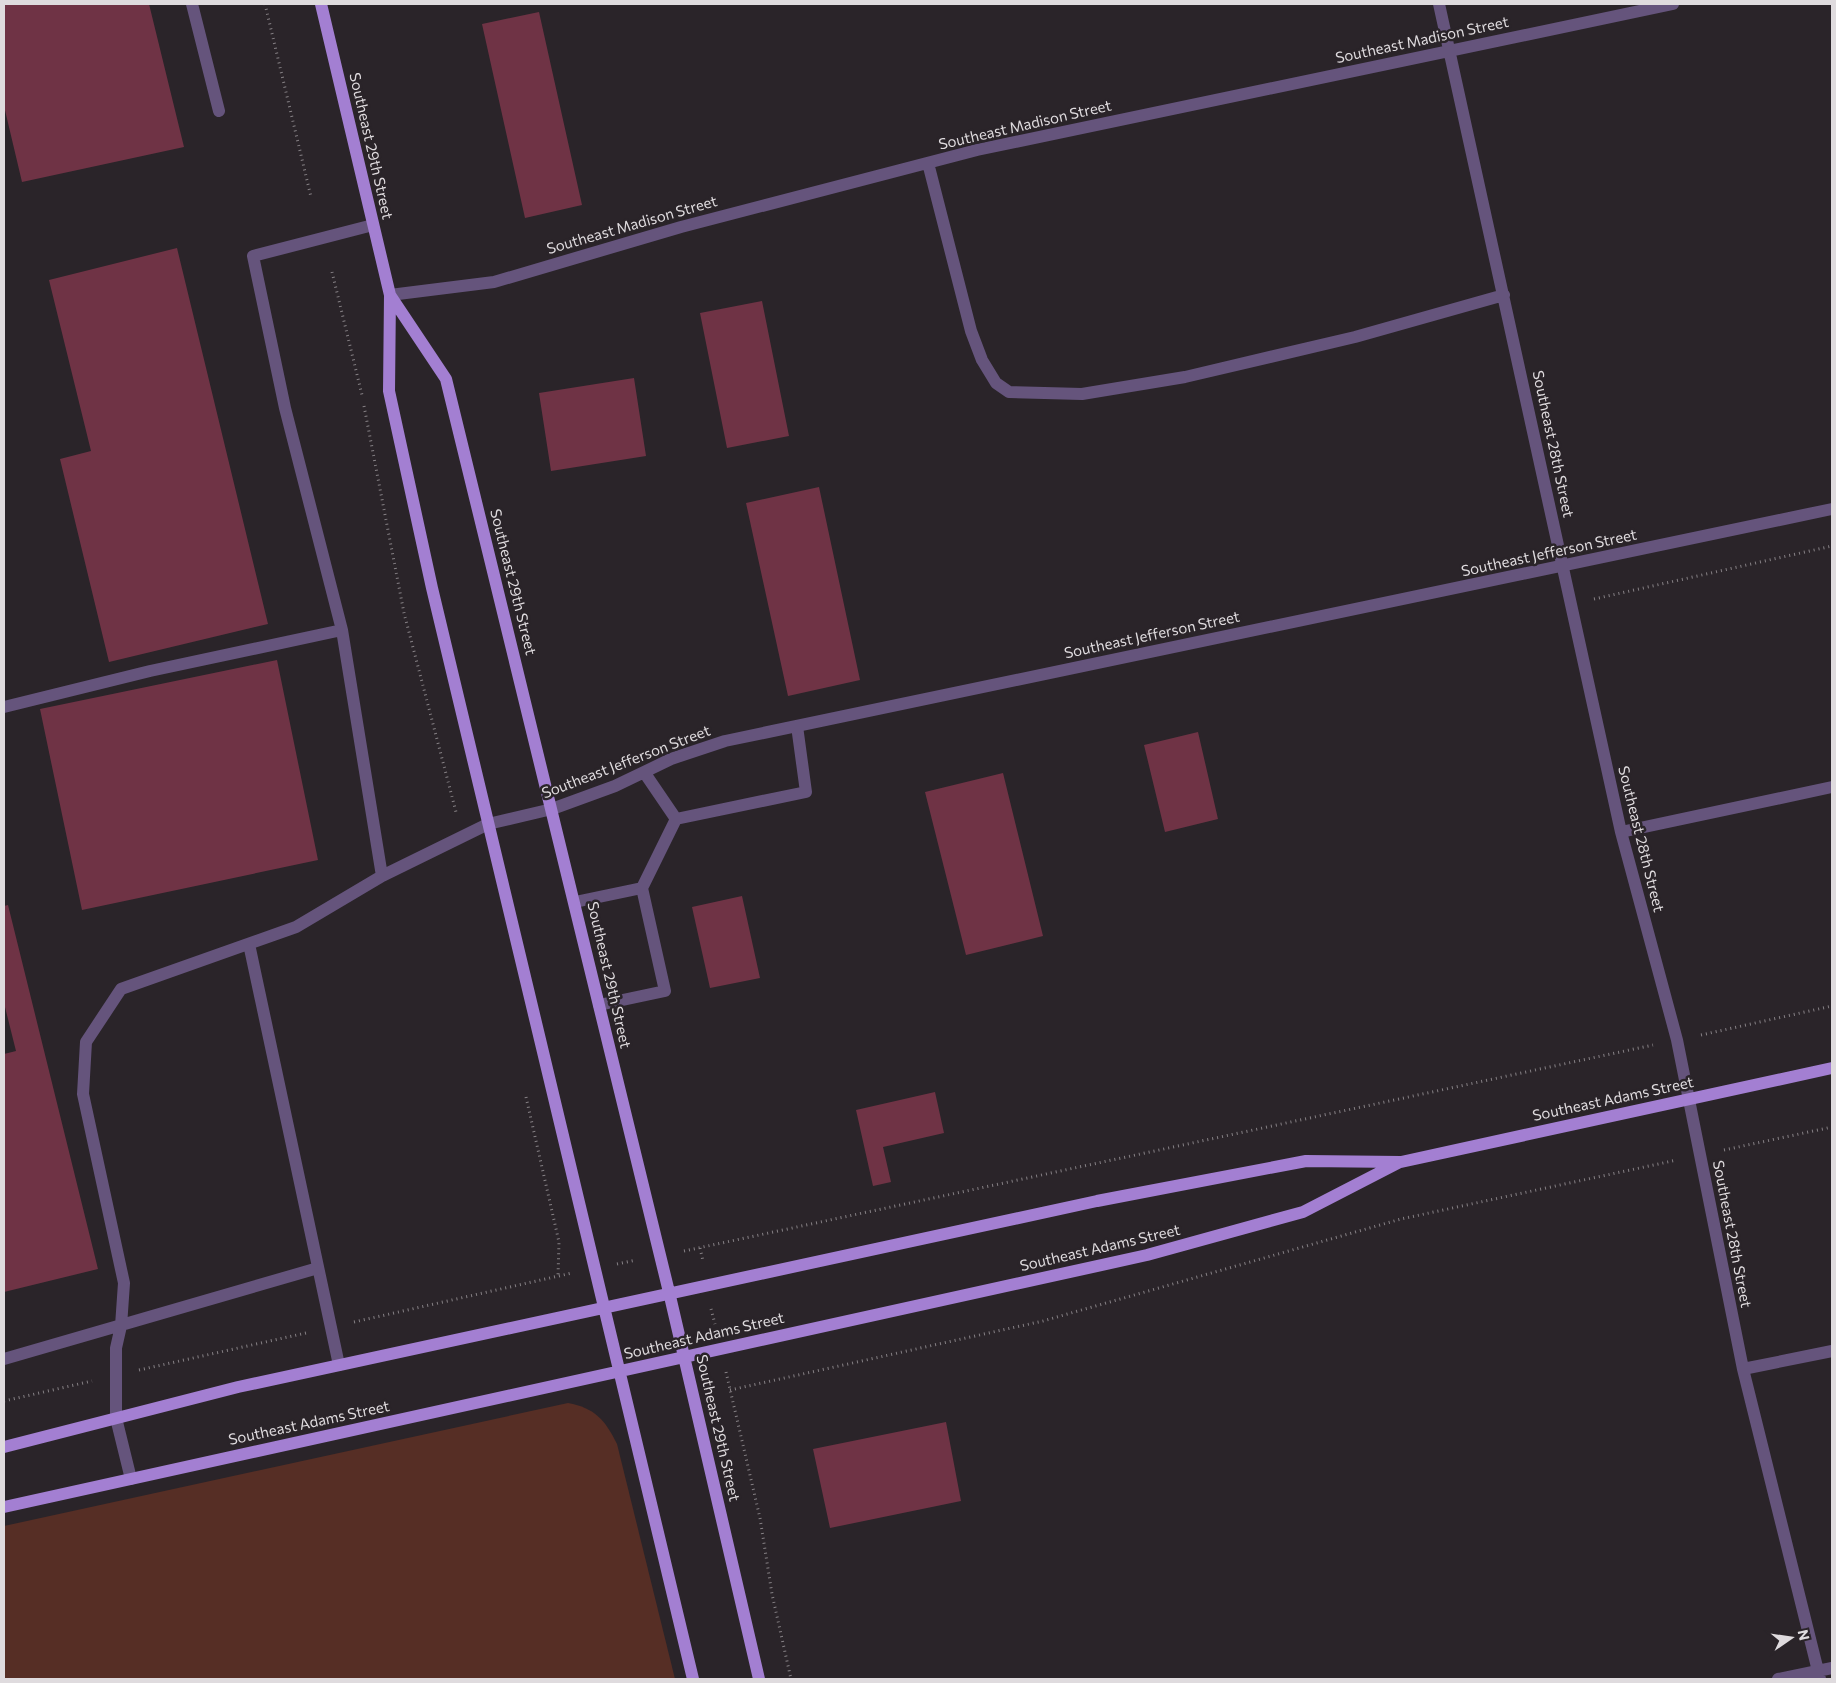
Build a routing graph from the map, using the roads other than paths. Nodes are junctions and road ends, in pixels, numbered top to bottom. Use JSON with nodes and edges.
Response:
{"nodes":[{"id":1,"x":192,"y":4,"type":"edge"},
{"id":2,"x":321,"y":4,"type":"edge"},
{"id":3,"x":1439,"y":4,"type":"edge"},
{"id":4,"x":1673,"y":4,"type":"edge"},
{"id":5,"x":1450,"y":51,"type":"junction"},
{"id":6,"x":219,"y":111,"type":"dead end"},
{"id":7,"x":928,"y":163,"type":"junction"},
{"id":8,"x":373,"y":225,"type":"junction"},
{"id":9,"x":1504,"y":294,"type":"junction"},
{"id":10,"x":390,"y":295,"type":"junction"},
{"id":11,"x":1832,"y":510,"type":"edge"},
{"id":12,"x":1564,"y":566,"type":"junction"},
{"id":13,"x":342,"y":630,"type":"junction"},
{"id":14,"x":4,"y":706,"type":"edge"},
{"id":15,"x":797,"y":726,"type":"junction"},
{"id":16,"x":644,"y":772,"type":"junction"},
{"id":17,"x":1832,"y":787,"type":"edge"},
{"id":18,"x":552,"y":810,"type":"junction"},
{"id":19,"x":676,"y":819,"type":"junction"},
{"id":20,"x":488,"y":824,"type":"junction"},
{"id":21,"x":1621,"y":832,"type":"junction"},
{"id":22,"x":382,"y":876,"type":"junction"},
{"id":23,"x":642,"y":888,"type":"junction"},
{"id":24,"x":575,"y":902,"type":"junction"},
{"id":25,"x":249,"y":944,"type":"junction"},
{"id":26,"x":599,"y":1004,"type":"junction"},
{"id":27,"x":1832,"y":1068,"type":"edge"},
{"id":28,"x":1690,"y":1099,"type":"junction"},
{"id":29,"x":1401,"y":1162,"type":"junction"},
{"id":30,"x":318,"y":1268,"type":"junction"},
{"id":31,"x":669,"y":1292,"type":"junction"},
{"id":32,"x":604,"y":1306,"type":"junction"},
{"id":33,"x":121,"y":1326,"type":"junction"},
{"id":34,"x":1832,"y":1351,"type":"edge"},
{"id":35,"x":685,"y":1357,"type":"junction"},
{"id":36,"x":4,"y":1359,"type":"edge"},
{"id":37,"x":339,"y":1365,"type":"junction"},
{"id":38,"x":1743,"y":1369,"type":"junction"},
{"id":39,"x":620,"y":1372,"type":"junction"},
{"id":40,"x":116,"y":1418,"type":"junction"},
{"id":41,"x":4,"y":1447,"type":"edge"},
{"id":42,"x":131,"y":1479,"type":"junction"},
{"id":43,"x":4,"y":1507,"type":"edge"},
{"id":44,"x":1832,"y":1668,"type":"edge"},
{"id":45,"x":1820,"y":1675,"type":"edge"},
{"id":46,"x":693,"y":1679,"type":"edge"},
{"id":47,"x":759,"y":1679,"type":"edge"},
{"id":48,"x":1778,"y":1679,"type":"edge"}],
"edges":[{"from":1,"to":6,"type":"street"},
{"from":2,"to":8,"type":"main road","name":"Southeast 29th Street"},
{"from":3,"to":5,"type":"street","name":"Southeast 28th Street"},
{"from":4,"to":5,"type":"street","name":"Southeast Madison Street"},
{"from":5,"to":7,"type":"street","name":"Southeast Madison Street"},
{"from":5,"to":9,"type":"street","name":"Southeast 28th Street"},
{"from":7,"to":9,"type":"street"},
{"from":7,"to":10,"type":"street","name":"Southeast Madison Street"},
{"from":8,"to":10,"type":"main road","name":"Southeast 29th Street"},
{"from":8,"to":13,"type":"street"},
{"from":9,"to":12,"type":"street","name":"Southeast 28th Street"},
{"from":10,"to":18,"type":"main road","name":"Southeast 29th Street"},
{"from":10,"to":20,"type":"main road","name":"Southeast 29th Street"},
{"from":11,"to":12,"type":"street","name":"Southeast Jefferson Street"},
{"from":12,"to":15,"type":"street","name":"Southeast Jefferson Street"},
{"from":12,"to":21,"type":"street","name":"Southeast 28th Street"},
{"from":13,"to":14,"type":"street"},
{"from":13,"to":22,"type":"street"},
{"from":15,"to":16,"type":"street","name":"Southeast Jefferson Street"},
{"from":15,"to":19,"type":"street"},
{"from":16,"to":18,"type":"street","name":"Southeast Jefferson Street"},
{"from":16,"to":19,"type":"street"},
{"from":17,"to":21,"type":"street"},
{"from":18,"to":20,"type":"street","name":"Southeast Jefferson Street"},
{"from":18,"to":24,"type":"main road","name":"Southeast 29th Street"},
{"from":19,"to":23,"type":"street"},
{"from":20,"to":22,"type":"street","name":"Southeast Jefferson Street"},
{"from":20,"to":32,"type":"main road","name":"Southeast 29th Street"},
{"from":21,"to":28,"type":"street","name":"Southeast 28th Street"},
{"from":22,"to":25,"type":"street","name":"Southeast Jefferson Street"},
{"from":23,"to":24,"type":"street"},
{"from":23,"to":26,"type":"street"},
{"from":24,"to":26,"type":"main road","name":"Southeast 29th Street"},
{"from":25,"to":30,"type":"street"},
{"from":25,"to":33,"type":"street","name":"Southeast Jefferson Street"},
{"from":26,"to":31,"type":"main road","name":"Southeast 29th Street"},
{"from":27,"to":28,"type":"main road","name":"Southeast Adams Street"},
{"from":28,"to":29,"type":"main road","name":"Southeast Adams Street"},
{"from":28,"to":38,"type":"street","name":"Southeast 28th Street"},
{"from":29,"to":31,"type":"main road","name":"Southeast Adams Street"},
{"from":29,"to":35,"type":"main road","name":"Southeast Adams Street"},
{"from":30,"to":33,"type":"street"},
{"from":30,"to":37,"type":"street"},
{"from":31,"to":32,"type":"main road","name":"Southeast Adams Street"},
{"from":31,"to":35,"type":"main road","name":"Southeast 29th Street"},
{"from":32,"to":37,"type":"main road","name":"Southeast Adams Street"},
{"from":32,"to":39,"type":"main road","name":"Southeast 29th Street"},
{"from":33,"to":36,"type":"street"},
{"from":33,"to":40,"type":"street","name":"Southeast Jefferson Street"},
{"from":34,"to":38,"type":"street"},
{"from":35,"to":39,"type":"main road","name":"Southeast Adams Street"},
{"from":35,"to":47,"type":"main road","name":"Southeast 29th Street"},
{"from":37,"to":40,"type":"main road","name":"Southeast Adams Street"},
{"from":38,"to":45,"type":"street","name":"Southeast 28th Street"},
{"from":39,"to":42,"type":"main road","name":"Southeast Adams Street"},
{"from":39,"to":46,"type":"main road","name":"Southeast 29th Street"},
{"from":40,"to":41,"type":"main road","name":"Southeast Adams Street"},
{"from":40,"to":42,"type":"street","name":"Southeast Jefferson Street"},
{"from":42,"to":43,"type":"main road","name":"Southeast Adams Street"},
{"from":44,"to":45,"type":"street"},
{"from":45,"to":48,"type":"street"}]}
